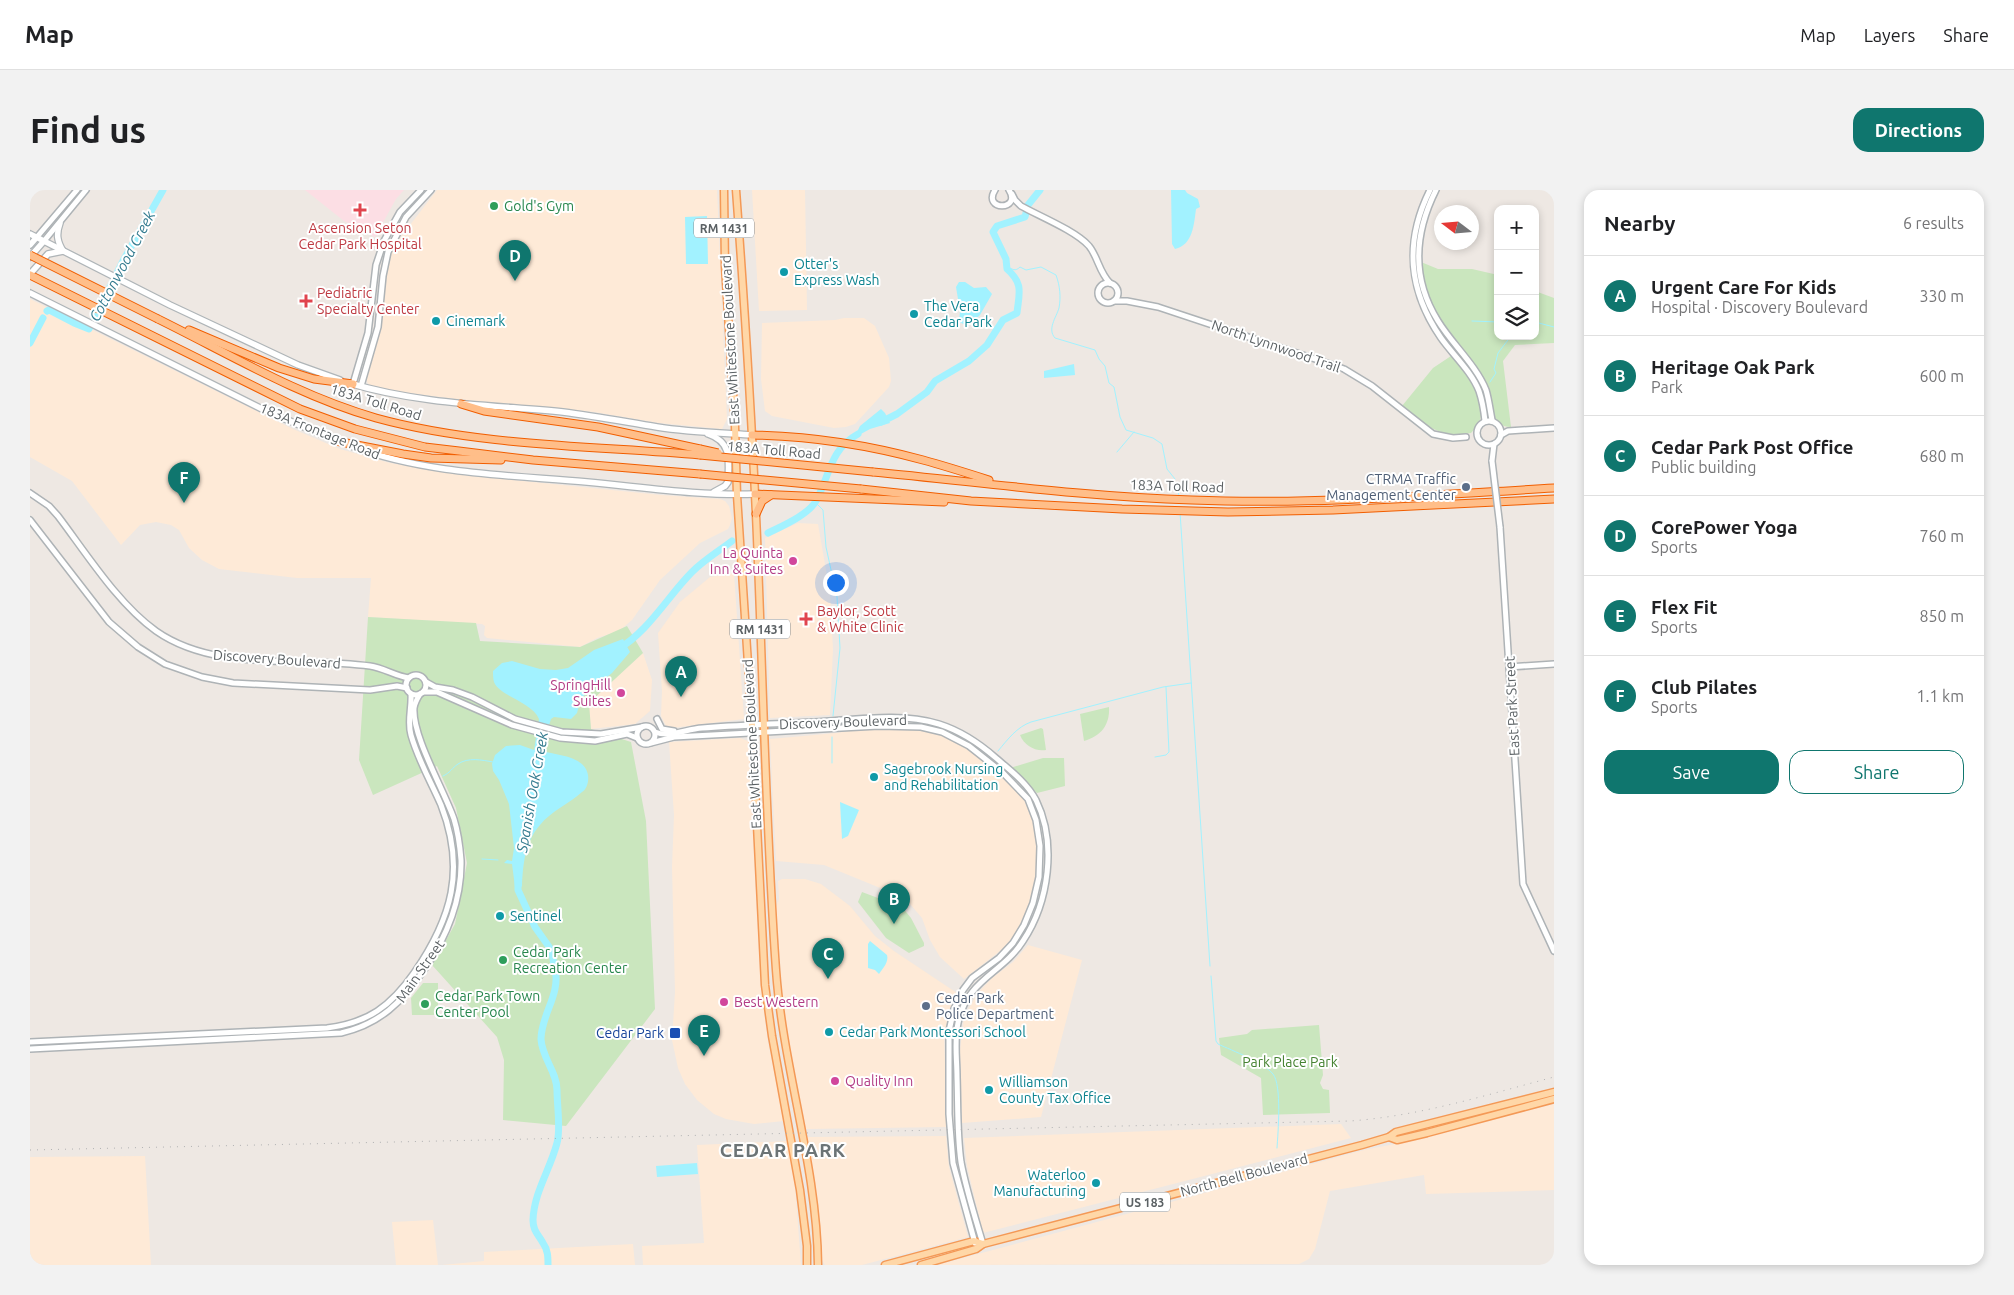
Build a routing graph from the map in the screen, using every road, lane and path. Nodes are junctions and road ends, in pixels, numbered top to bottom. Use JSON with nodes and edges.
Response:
{"nodes":[{"id":1,"x":77,"y":190,"type":"edge"},
{"id":2,"x":86,"y":190,"type":"edge"},
{"id":3,"x":421,"y":190,"type":"edge"},
{"id":4,"x":431,"y":190,"type":"edge"},
{"id":5,"x":724,"y":190,"type":"edge"},
{"id":6,"x":736,"y":190,"type":"edge"},
{"id":7,"x":988,"y":190,"type":"edge"},
{"id":8,"x":995,"y":190,"type":"edge"},
{"id":9,"x":1430,"y":190,"type":"edge"},
{"id":10,"x":1436,"y":190,"type":"edge"},
{"id":11,"x":1011,"y":192,"type":"edge"},
{"id":12,"x":992,"y":196,"type":"junction"},
{"id":13,"x":1007,"y":205,"type":"junction"},
{"id":14,"x":1021,"y":206,"type":"junction"},
{"id":15,"x":60,"y":223,"type":"junction"},
{"id":16,"x":30,"y":234,"type":"edge"},
{"id":17,"x":37,"y":237,"type":"junction"},
{"id":18,"x":44,"y":241,"type":"junction"},
{"id":19,"x":30,"y":245,"type":"edge"},
{"id":20,"x":64,"y":251,"type":"junction"},
{"id":21,"x":30,"y":256,"type":"edge"},
{"id":22,"x":1101,"y":271,"type":"junction"},
{"id":23,"x":30,"y":274,"type":"edge"},
{"id":24,"x":375,"y":275,"type":"junction"},
{"id":25,"x":382,"y":276,"type":"junction"},
{"id":26,"x":1110,"y":283,"type":"junction"},
{"id":27,"x":1099,"y":288,"type":"junction"},
{"id":28,"x":32,"y":292,"type":"edge"},
{"id":29,"x":1118,"y":292,"type":"junction"},
{"id":30,"x":1114,"y":301,"type":"junction"},
{"id":31,"x":1127,"y":301,"type":"junction"},
{"id":32,"x":158,"y":319,"type":"junction"},
{"id":33,"x":353,"y":384,"type":"junction"},
{"id":34,"x":361,"y":386,"type":"junction"},
{"id":35,"x":461,"y":404,"type":"junction"},
{"id":36,"x":1488,"y":421,"type":"junction"},
{"id":37,"x":1501,"y":428,"type":"junction"},
{"id":38,"x":1554,"y":428,"type":"edge"},
{"id":39,"x":700,"y":431,"type":"junction"},
{"id":40,"x":1508,"y":432,"type":"junction"},
{"id":41,"x":735,"y":434,"type":"junction"},
{"id":42,"x":752,"y":435,"type":"junction"},
{"id":43,"x":1502,"y":435,"type":"junction"},
{"id":44,"x":1466,"y":437,"type":"dead end"},
{"id":45,"x":336,"y":441,"type":"junction"},
{"id":46,"x":1494,"y":444,"type":"junction"},
{"id":47,"x":1486,"y":445,"type":"junction"},
{"id":48,"x":700,"y":452,"type":"junction"},
{"id":49,"x":1492,"y":458,"type":"junction"},
{"id":50,"x":533,"y":460,"type":"junction"},
{"id":51,"x":1004,"y":484,"type":"junction"},
{"id":52,"x":1554,"y":488,"type":"edge"},
{"id":53,"x":712,"y":493,"type":"junction"},
{"id":54,"x":30,"y":494,"type":"edge"},
{"id":55,"x":754,"y":494,"type":"junction"},
{"id":56,"x":737,"y":495,"type":"junction"},
{"id":57,"x":771,"y":495,"type":"junction"},
{"id":58,"x":1554,"y":499,"type":"edge"},
{"id":59,"x":971,"y":501,"type":"junction"},
{"id":60,"x":756,"y":514,"type":"junction"},
{"id":61,"x":30,"y":520,"type":"edge"},
{"id":62,"x":1554,"y":664,"type":"edge"},
{"id":63,"x":1509,"y":667,"type":"junction"},
{"id":64,"x":409,"y":678,"type":"junction"},
{"id":65,"x":426,"y":682,"type":"junction"},
{"id":66,"x":407,"y":688,"type":"junction"},
{"id":67,"x":422,"y":693,"type":"junction"},
{"id":68,"x":411,"y":694,"type":"junction"},
{"id":69,"x":657,"y":719,"type":"dead end"},
{"id":70,"x":763,"y":725,"type":"junction"},
{"id":71,"x":525,"y":726,"type":"junction"},
{"id":72,"x":752,"y":726,"type":"junction"},
{"id":73,"x":642,"y":727,"type":"junction"},
{"id":74,"x":682,"y":731,"type":"junction"},
{"id":75,"x":654,"y":732,"type":"junction"},
{"id":76,"x":752,"y":733,"type":"junction"},
{"id":77,"x":764,"y":733,"type":"junction"},
{"id":78,"x":637,"y":738,"type":"junction"},
{"id":79,"x":651,"y":743,"type":"junction"},
{"id":80,"x":442,"y":789,"type":"junction"},
{"id":81,"x":435,"y":792,"type":"junction"},
{"id":82,"x":458,"y":863,"type":"junction"},
{"id":83,"x":447,"y":921,"type":"junction"},
{"id":84,"x":1554,"y":950,"type":"edge"},
{"id":85,"x":30,"y":1042,"type":"edge"},
{"id":86,"x":30,"y":1049,"type":"edge"},
{"id":87,"x":1554,"y":1092,"type":"edge"},
{"id":88,"x":1554,"y":1099,"type":"edge"},
{"id":89,"x":1388,"y":1138,"type":"junction"},
{"id":90,"x":974,"y":1241,"type":"junction"},
{"id":91,"x":983,"y":1244,"type":"junction"},
{"id":92,"x":976,"y":1248,"type":"junction"},
{"id":93,"x":819,"y":1264,"type":"edge"},
{"id":94,"x":806,"y":1265,"type":"edge"},
{"id":95,"x":885,"y":1265,"type":"edge"},
{"id":96,"x":920,"y":1265,"type":"edge"}],
"edges":[{"from":1,"to":17,"type":"street"},
{"from":2,"to":15,"type":"street"},
{"from":3,"to":24,"type":"street"},
{"from":4,"to":25,"type":"street"},
{"from":5,"to":41,"type":"main road","name":"East Whitestone Boulevard","number":"RM 1431"},
{"from":6,"to":42,"type":"main road","name":"East Whitestone Boulevard","number":"RM 1431"},
{"from":7,"to":12,"type":"street"},
{"from":8,"to":12,"type":"street"},
{"from":9,"to":36,"type":"street"},
{"from":10,"to":36,"type":"street"},
{"from":11,"to":13,"type":"street"},
{"from":11,"to":14,"type":"street"},
{"from":12,"to":13,"type":"street"},
{"from":13,"to":14,"type":"street"},
{"from":14,"to":22,"type":"street"},
{"from":15,"to":18,"type":"street"},
{"from":15,"to":20,"type":"main road"},
{"from":16,"to":17,"type":"main road"},
{"from":17,"to":18,"type":"main road"},
{"from":17,"to":19,"type":"main road"},
{"from":18,"to":20,"type":"main road"},
{"from":18,"to":21,"type":"main road"},
{"from":20,"to":23,"type":"main road"},
{"from":20,"to":33,"type":"main road"},
{"from":21,"to":32,"type":"highway","name":"183A Toll Road","bridge":true},
{"from":22,"to":26,"type":"street"},
{"from":22,"to":27,"type":"street"},
{"from":23,"to":50,"type":"highway","name":"183A Toll Road"},
{"from":24,"to":25,"type":"street"},
{"from":24,"to":33,"type":"street"},
{"from":25,"to":34,"type":"street"},
{"from":26,"to":27,"type":"street"},
{"from":26,"to":29,"type":"street"},
{"from":27,"to":30,"type":"street"},
{"from":28,"to":45,"type":"main road","name":"183A Frontage Road"},
{"from":29,"to":30,"type":"street"},
{"from":29,"to":31,"type":"street"},
{"from":30,"to":31,"type":"street","name":"North Lynnwood Trail"},
{"from":31,"to":44,"type":"street","name":"North Lynnwood Trail"},
{"from":32,"to":33,"type":"highway"},
{"from":32,"to":48,"type":"highway","name":"183A Toll Road"},
{"from":33,"to":34,"type":"main road"},
{"from":34,"to":35,"type":"main road"},
{"from":35,"to":39,"type":"main road"},
{"from":35,"to":48,"type":"highway"},
{"from":36,"to":37,"type":"street"},
{"from":36,"to":47,"type":"street"},
{"from":37,"to":40,"type":"street"},
{"from":37,"to":43,"type":"street"},
{"from":38,"to":40,"type":"street"},
{"from":39,"to":41,"type":"main road"},
{"from":39,"to":53,"type":"main road"},
{"from":40,"to":43,"type":"street"},
{"from":41,"to":42,"type":"main road"},
{"from":41,"to":56,"type":"main road","name":"East Whitestone Boulevard","number":"RM 1431"},
{"from":42,"to":51,"type":"highway"},
{"from":42,"to":55,"type":"main road","name":"East Whitestone Boulevard","number":"RM 1431"},
{"from":43,"to":46,"type":"street"},
{"from":45,"to":50,"type":"highway"},
{"from":45,"to":53,"type":"main road","name":"183A Frontage Road"},
{"from":46,"to":47,"type":"street"},
{"from":46,"to":49,"type":"street","name":"East Park Street"},
{"from":47,"to":49,"type":"street","name":"East Park Street"},
{"from":48,"to":51,"type":"highway","name":"183A Toll Road","bridge":true},
{"from":49,"to":63,"type":"street","name":"East Park Street","bridge":true},
{"from":50,"to":59,"type":"highway","name":"183A Toll Road","bridge":true},
{"from":51,"to":52,"type":"highway","name":"183A Toll Road"},
{"from":53,"to":56,"type":"main road","name":"183A Frontage Road"},
{"from":54,"to":64,"type":"street","name":"Discovery Boulevard"},
{"from":55,"to":56,"type":"main road","name":"183A Frontage Road"},
{"from":55,"to":57,"type":"highway"},
{"from":55,"to":60,"type":"main road","name":"East Whitestone Boulevard","number":"RM 1431"},
{"from":56,"to":72,"type":"main road","name":"East Whitestone Boulevard","number":"RM 1431"},
{"from":57,"to":59,"type":"highway"},
{"from":57,"to":60,"type":"highway"},
{"from":58,"to":59,"type":"highway","name":"183A Toll Road"},
{"from":60,"to":70,"type":"main road","name":"East Whitestone Boulevard","number":"RM 1431"},
{"from":61,"to":66,"type":"street","name":"Discovery Boulevard"},
{"from":62,"to":63,"type":"street"},
{"from":63,"to":84,"type":"street","name":"East Park Street"},
{"from":64,"to":65,"type":"street"},
{"from":64,"to":66,"type":"street"},
{"from":65,"to":67,"type":"street"},
{"from":65,"to":71,"type":"street"},
{"from":66,"to":68,"type":"street"},
{"from":67,"to":68,"type":"street"},
{"from":67,"to":71,"type":"street"},
{"from":67,"to":80,"type":"street","name":"Main Street"},
{"from":68,"to":81,"type":"street","name":"Main Street"},
{"from":69,"to":74,"type":"street"},
{"from":70,"to":72,"type":"street","name":"Discovery Boulevard"},
{"from":70,"to":77,"type":"main road","name":"East Whitestone Boulevard","number":"RM 1431"},
{"from":70,"to":91,"type":"street","name":"Discovery Boulevard"},
{"from":71,"to":73,"type":"street"},
{"from":71,"to":78,"type":"street"},
{"from":72,"to":74,"type":"street","name":"Discovery Boulevard"},
{"from":72,"to":76,"type":"main road","name":"East Whitestone Boulevard","number":"RM 1431"},
{"from":73,"to":75,"type":"street"},
{"from":73,"to":78,"type":"street"},
{"from":74,"to":75,"type":"street","name":"Discovery Boulevard"},
{"from":75,"to":79,"type":"street"},
{"from":76,"to":77,"type":"street","name":"Discovery Boulevard"},
{"from":76,"to":79,"type":"street","name":"Discovery Boulevard"},
{"from":76,"to":94,"type":"main road","name":"East Whitestone Boulevard","number":"RM 1431"},
{"from":77,"to":90,"type":"street","name":"Discovery Boulevard"},
{"from":77,"to":93,"type":"main road","name":"East Whitestone Boulevard","number":"RM 1431"},
{"from":78,"to":79,"type":"street"},
{"from":80,"to":81,"type":"street"},
{"from":80,"to":82,"type":"street","name":"Main Street"},
{"from":81,"to":82,"type":"street","name":"Main Street"},
{"from":82,"to":83,"type":"street","name":"Main Street"},
{"from":83,"to":85,"type":"street","name":"Main Street"},
{"from":83,"to":86,"type":"street","name":"Main Street"},
{"from":87,"to":89,"type":"main road","name":"North Bell Boulevard","number":"US 183"},
{"from":88,"to":89,"type":"main road","name":"North Bell Boulevard","number":"US 183"},
{"from":89,"to":91,"type":"main road","name":"North Bell Boulevard","number":"US 183"},
{"from":90,"to":91,"type":"main road"},
{"from":90,"to":92,"type":"street","name":"Discovery Boulevard"},
{"from":90,"to":95,"type":"main road"},
{"from":91,"to":92,"type":"main road","name":"North Bell Boulevard","number":"US 183"},
{"from":92,"to":96,"type":"main road","name":"North Bell Boulevard","number":"US 183"}]}
